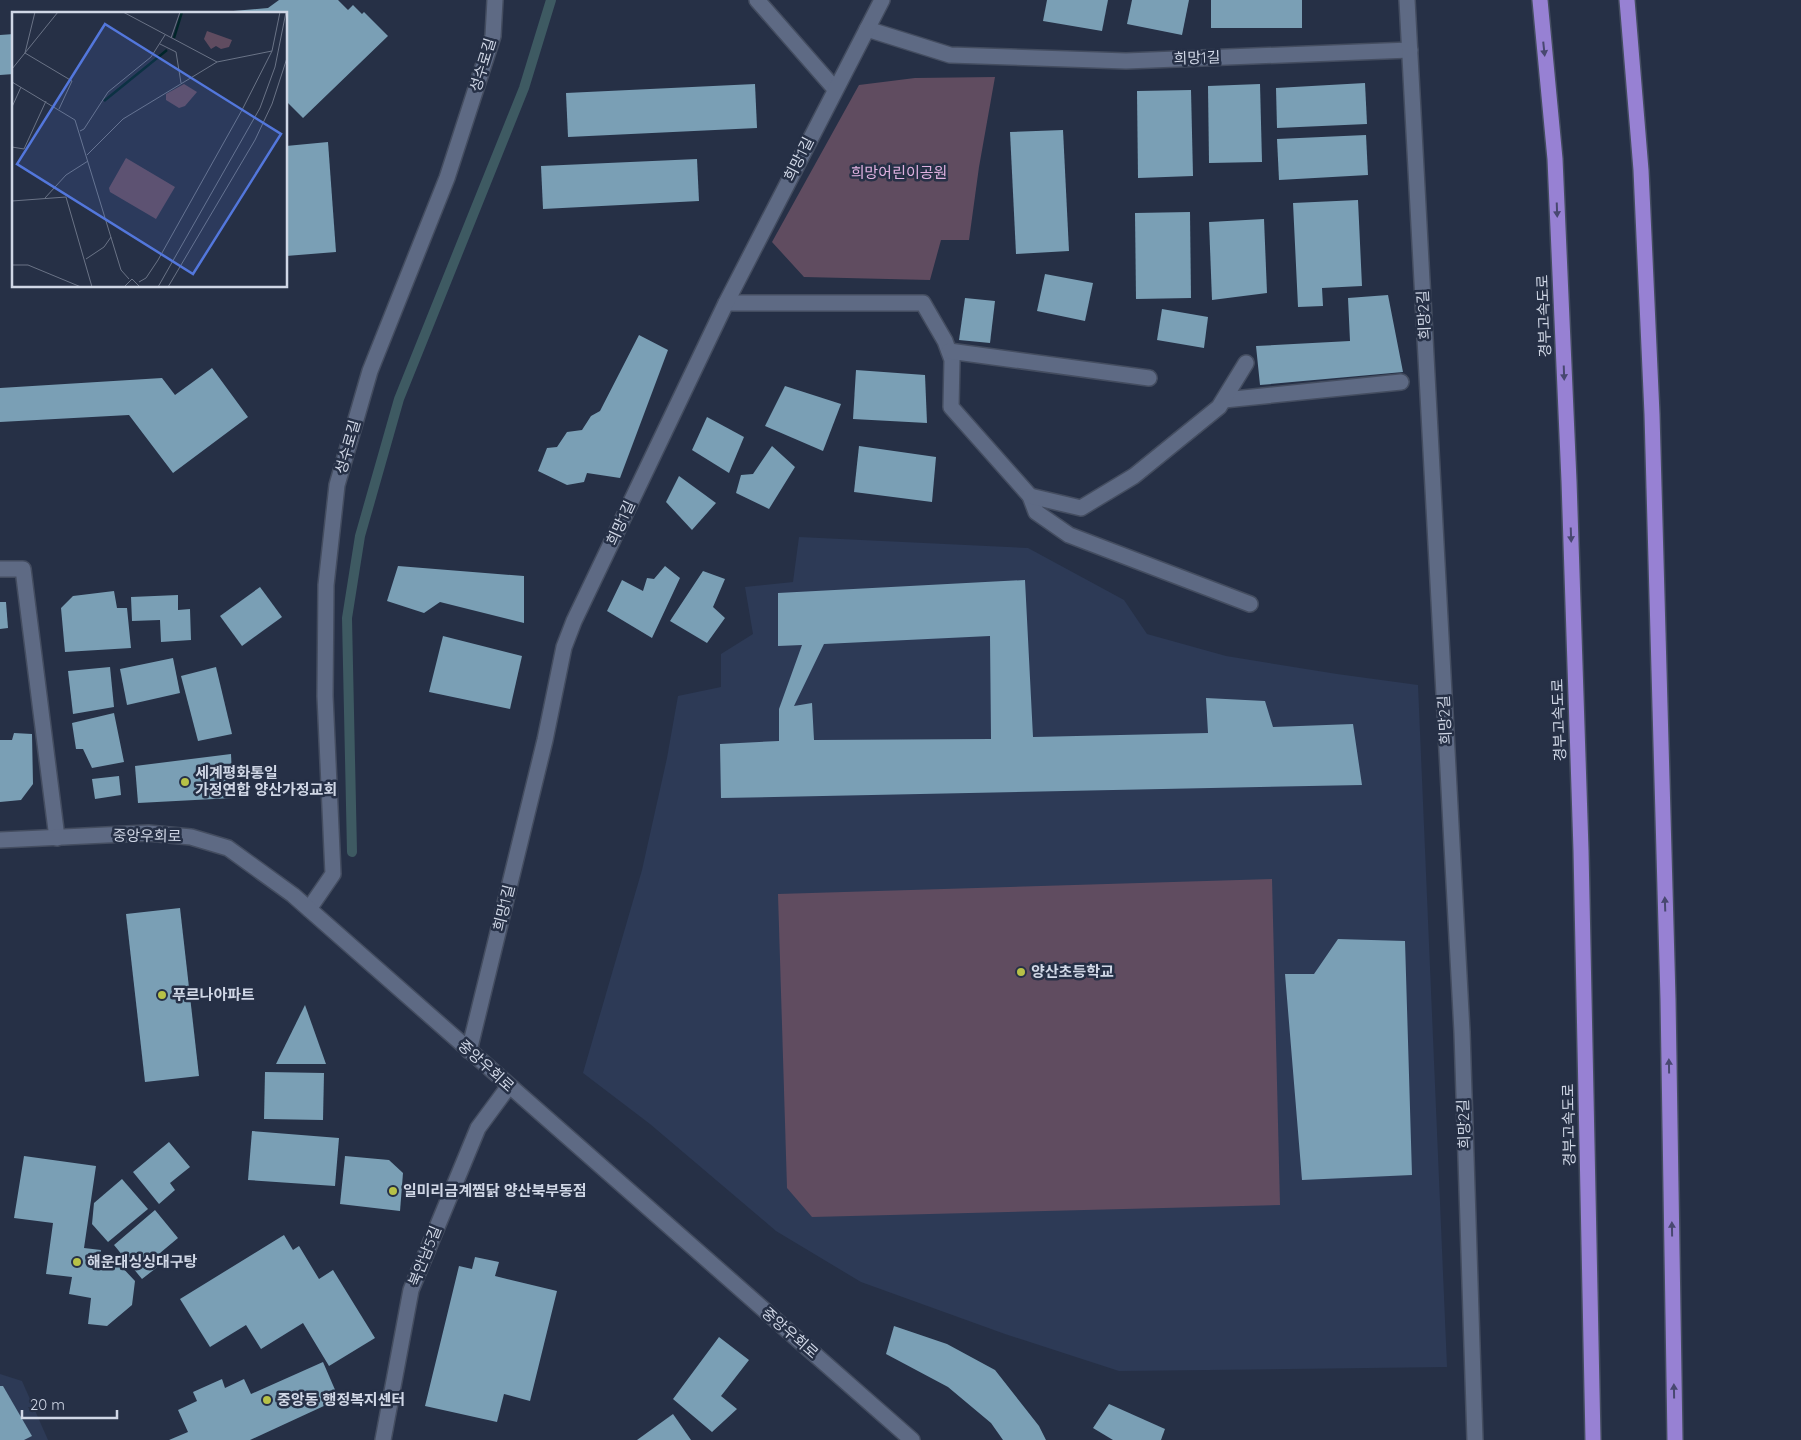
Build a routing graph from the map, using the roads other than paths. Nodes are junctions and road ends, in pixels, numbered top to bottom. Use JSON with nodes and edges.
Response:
{"nodes":[{"id":1,"x":495,"y":0,"type":"edge"},
{"id":2,"x":757,"y":0,"type":"edge"},
{"id":3,"x":882,"y":0,"type":"edge"},
{"id":4,"x":1407,"y":0,"type":"edge"},
{"id":5,"x":1540,"y":0,"type":"edge"},
{"id":6,"x":1627,"y":0,"type":"edge"},
{"id":7,"x":867,"y":29,"type":"junction"},
{"id":8,"x":1410,"y":50,"type":"junction"},
{"id":9,"x":835,"y":89,"type":"junction"},
{"id":10,"x":726,"y":303,"type":"junction"},
{"id":11,"x":948,"y":351,"type":"junction"},
{"id":12,"x":1246,"y":364,"type":"dead end"},
{"id":13,"x":1149,"y":378,"type":"dead end"},
{"id":14,"x":1401,"y":382,"type":"dead end"},
{"id":15,"x":1224,"y":400,"type":"junction"},
{"id":16,"x":1030,"y":496,"type":"junction"},
{"id":17,"x":0,"y":569,"type":"edge"},
{"id":18,"x":1250,"y":604,"type":"dead end"},
{"id":19,"x":57,"y":838,"type":"junction"},
{"id":20,"x":0,"y":840,"type":"edge"},
{"id":21,"x":309,"y":909,"type":"junction"},
{"id":22,"x":469,"y":1051,"type":"junction"},
{"id":23,"x":509,"y":1086,"type":"junction"},
{"id":24,"x":382,"y":1440,"type":"edge"},
{"id":25,"x":912,"y":1440,"type":"edge"},
{"id":26,"x":1474,"y":1440,"type":"edge"},
{"id":27,"x":1593,"y":1440,"type":"edge"},
{"id":28,"x":1675,"y":1440,"type":"edge"}],
"edges":[{"from":1,"to":21,"type":"street","name":"성수로길"},
{"from":2,"to":9,"type":"street"},
{"from":3,"to":7,"type":"street","name":"희망1길"},
{"from":4,"to":8,"type":"street","name":"희망2길"},
{"from":5,"to":27,"type":"highway","name":"경부고속도로","one_way":true},
{"from":28,"to":6,"type":"highway","one_way":true},
{"from":7,"to":8,"type":"street","name":"희망1길"},
{"from":7,"to":9,"type":"street","name":"희망1길"},
{"from":8,"to":26,"type":"street","name":"희망2길"},
{"from":9,"to":10,"type":"street","name":"희망1길"},
{"from":10,"to":11,"type":"street"},
{"from":10,"to":22,"type":"street","name":"희망1길"},
{"from":11,"to":13,"type":"street"},
{"from":11,"to":16,"type":"street"},
{"from":12,"to":15,"type":"street"},
{"from":14,"to":15,"type":"street"},
{"from":15,"to":16,"type":"street"},
{"from":16,"to":18,"type":"street"},
{"from":17,"to":19,"type":"street"},
{"from":19,"to":20,"type":"street","name":"중앙우회로"},
{"from":19,"to":21,"type":"street","name":"중앙우회로"},
{"from":21,"to":22,"type":"street","name":"중앙우회로"},
{"from":22,"to":23,"type":"street","name":"중앙우회로"},
{"from":23,"to":24,"type":"street","name":"북안남5길"},
{"from":23,"to":25,"type":"street","name":"중앙우회로"}]}
